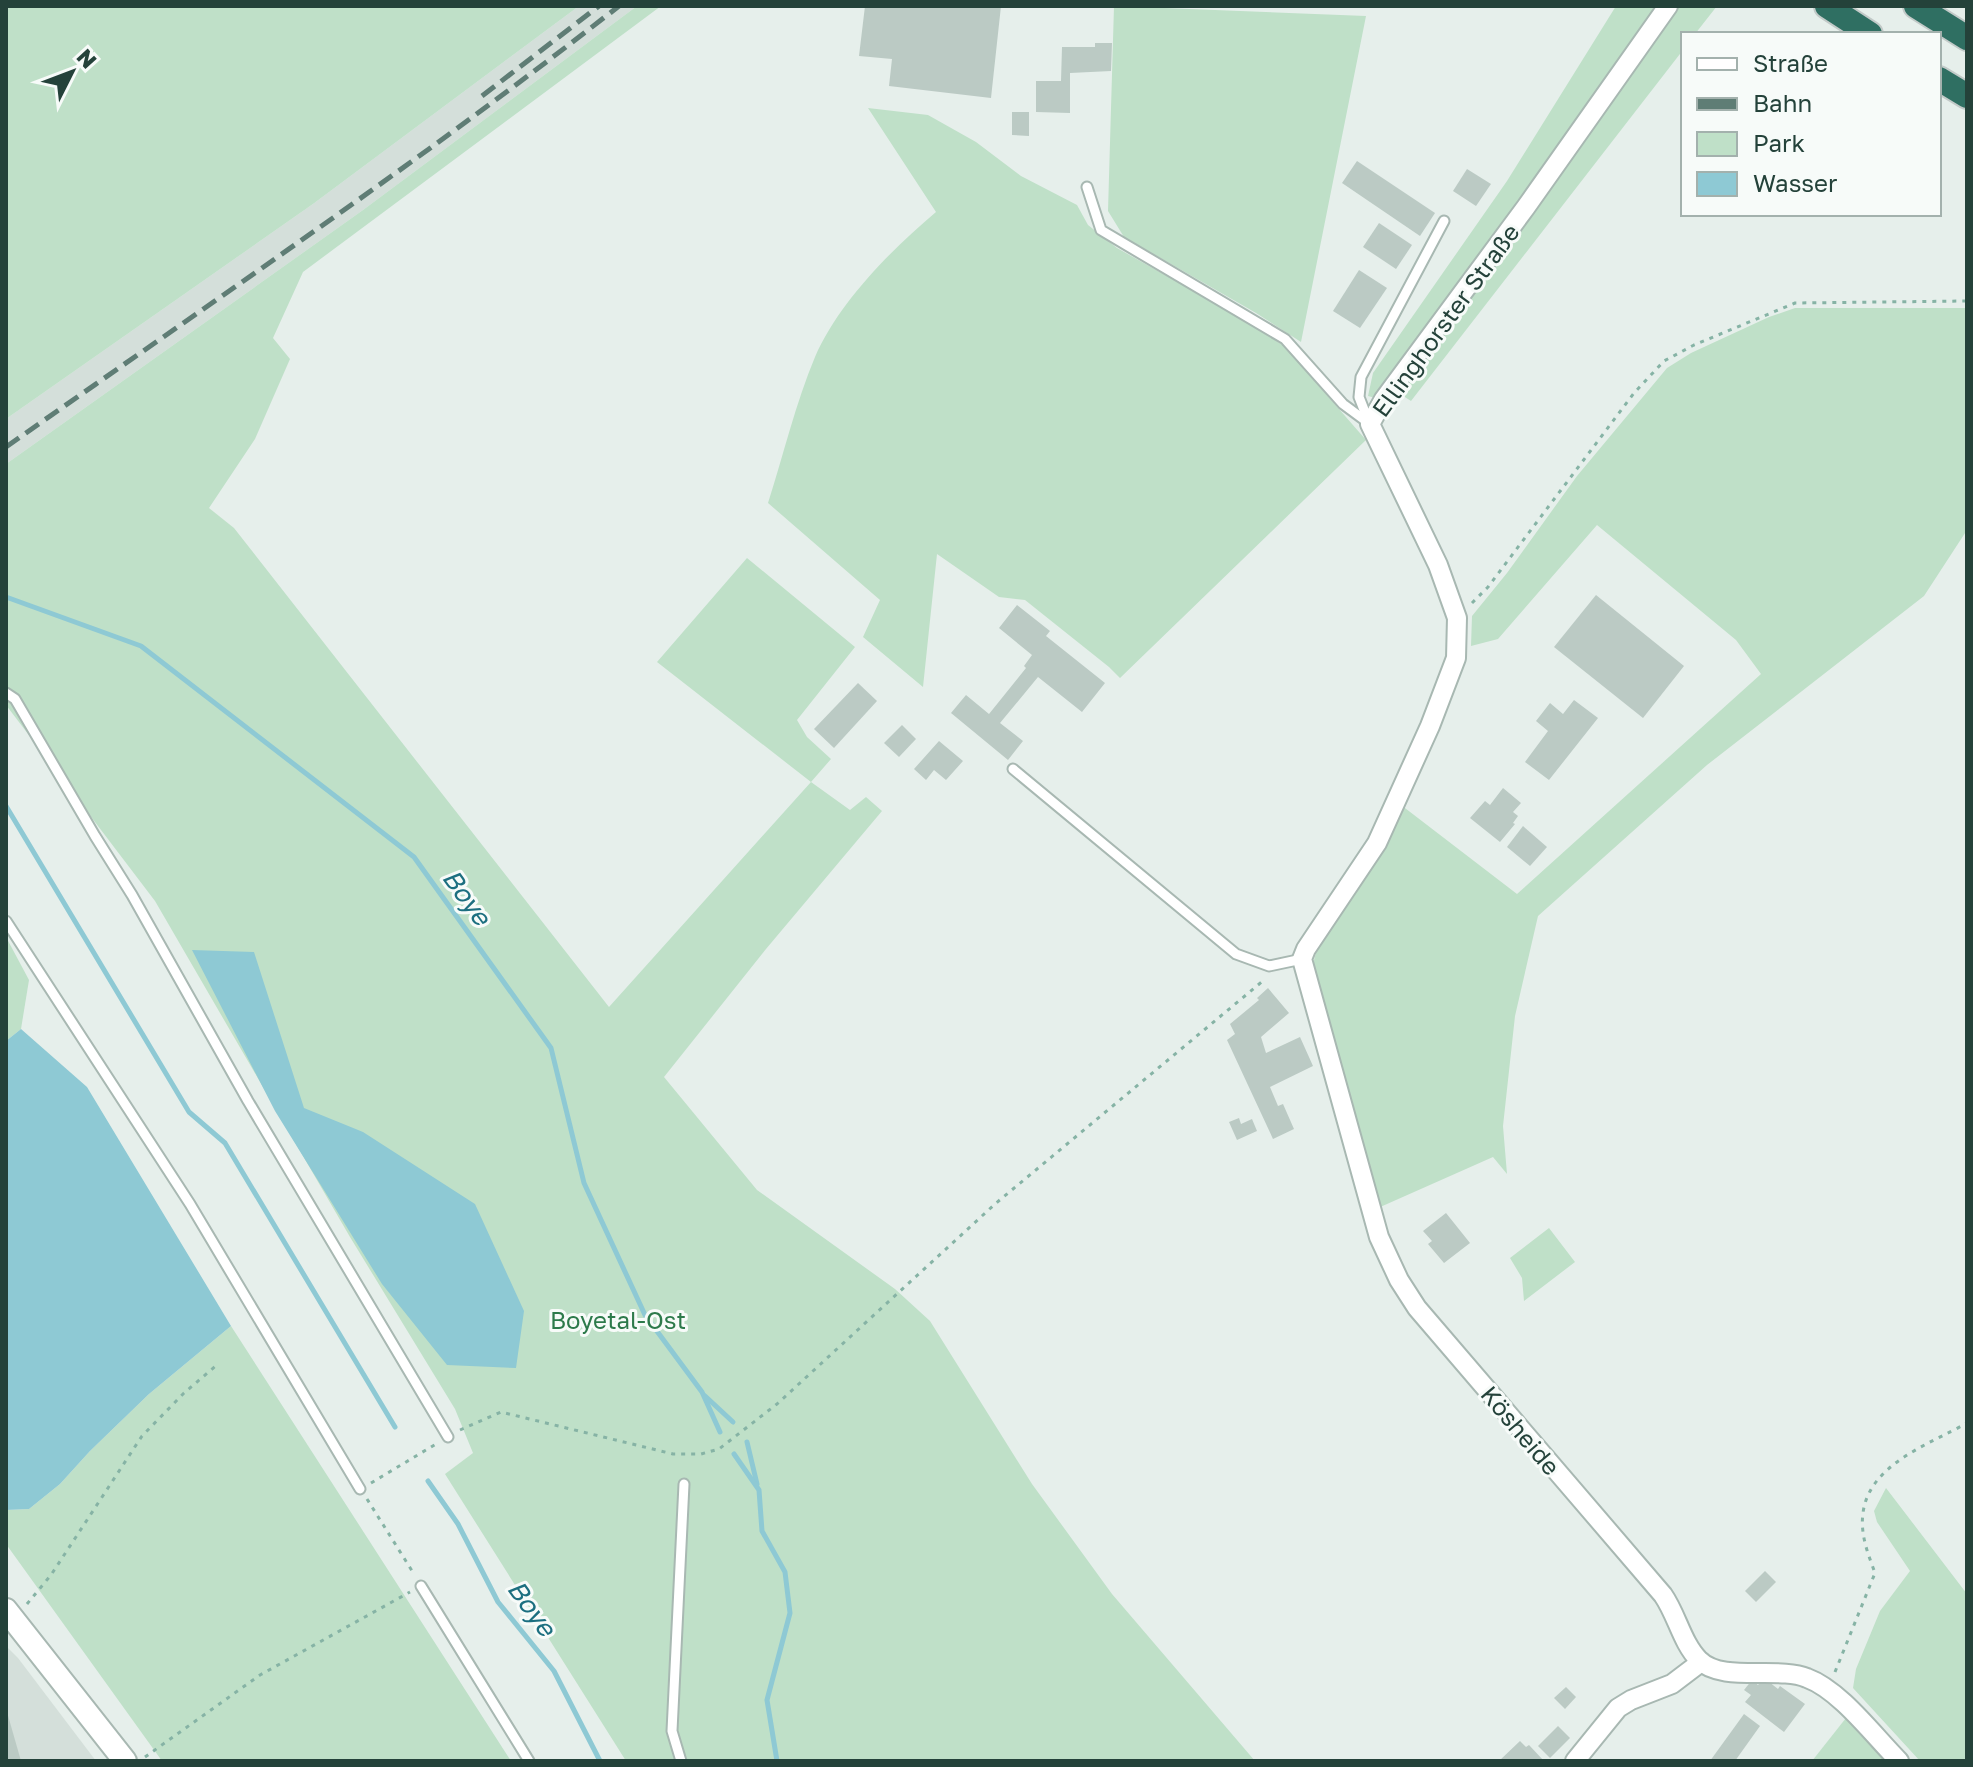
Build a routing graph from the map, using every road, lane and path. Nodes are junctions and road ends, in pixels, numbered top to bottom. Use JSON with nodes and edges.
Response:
{"nodes":[{"id":1,"x":1668,"y":6,"type":"edge"},
{"id":2,"x":1827,"y":6,"type":"edge"},
{"id":3,"x":1916,"y":6,"type":"edge"},
{"id":4,"x":1867,"y":32,"type":"edge"},
{"id":5,"x":1967,"y":38,"type":"edge"},
{"id":6,"x":1941,"y":80,"type":"edge"},
{"id":7,"x":1967,"y":96,"type":"edge"},
{"id":8,"x":1087,"y":187,"type":"dead end"},
{"id":9,"x":1444,"y":221,"type":"dead end"},
{"id":10,"x":1967,"y":301,"type":"edge"},
{"id":11,"x":1370,"y":424,"type":"junction"},
{"id":12,"x":1457,"y":618,"type":"junction"},
{"id":13,"x":6,"y":693,"type":"edge"},
{"id":14,"x":1013,"y":769,"type":"dead end"},
{"id":15,"x":6,"y":921,"type":"edge"},
{"id":16,"x":1302,"y":959,"type":"junction"},
{"id":17,"x":1283,"y":965,"type":"junction"},
{"id":18,"x":218,"y":1364,"type":"dead end"},
{"id":19,"x":1967,"y":1423,"type":"edge"},
{"id":20,"x":448,"y":1437,"type":"junction"},
{"id":21,"x":684,"y":1484,"type":"dead end"},
{"id":22,"x":360,"y":1489,"type":"junction"},
{"id":23,"x":421,"y":1586,"type":"junction"},
{"id":24,"x":10,"y":1615,"type":"edge"},
{"id":25,"x":1701,"y":1662,"type":"junction"},
{"id":26,"x":1826,"y":1688,"type":"junction"},
{"id":27,"x":125,"y":1761,"type":"edge"},
{"id":28,"x":139,"y":1761,"type":"edge"},
{"id":29,"x":529,"y":1761,"type":"edge"},
{"id":30,"x":681,"y":1761,"type":"edge"},
{"id":31,"x":1575,"y":1761,"type":"edge"},
{"id":32,"x":1899,"y":1761,"type":"edge"}],
"edges":[{"from":1,"to":11,"type":"street","name":"Ellinghorster Straße"},
{"from":2,"to":4,"type":"highway"},
{"from":3,"to":5,"type":"highway"},
{"from":6,"to":7,"type":"highway"},
{"from":8,"to":11,"type":"lane"},
{"from":9,"to":11,"type":"lane"},
{"from":10,"to":12,"type":"path"},
{"from":11,"to":12,"type":"street","name":"Ellinghorster Straße"},
{"from":12,"to":16,"type":"street","name":"Ellinghorster Straße"},
{"from":13,"to":20,"type":"lane"},
{"from":14,"to":17,"type":"lane"},
{"from":15,"to":22,"type":"lane"},
{"from":16,"to":17,"type":"lane"},
{"from":16,"to":25,"type":"street","name":"Kösheide"},
{"from":17,"to":20,"type":"path"},
{"from":18,"to":24,"type":"path"},
{"from":19,"to":26,"type":"path"},
{"from":20,"to":22,"type":"path"},
{"from":21,"to":30,"type":"lane"},
{"from":22,"to":23,"type":"path"},
{"from":23,"to":28,"type":"path"},
{"from":23,"to":29,"type":"lane"},
{"from":24,"to":27,"type":"street"},
{"from":25,"to":26,"type":"street"},
{"from":25,"to":31,"type":"street"},
{"from":26,"to":32,"type":"street"}]}
